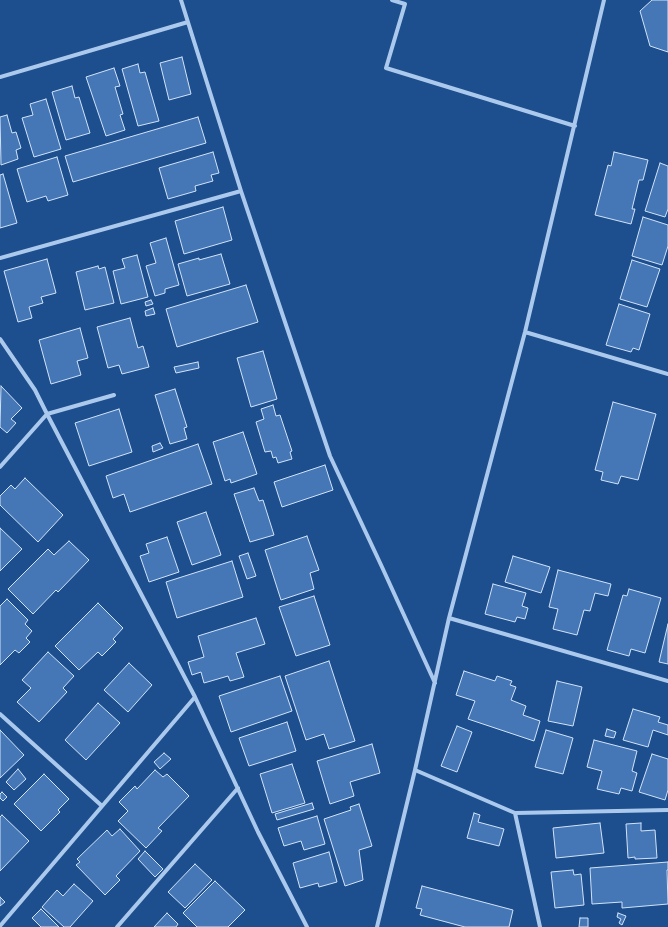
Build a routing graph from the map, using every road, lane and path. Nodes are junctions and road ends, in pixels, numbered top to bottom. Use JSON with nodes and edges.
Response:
{"nodes":[{"id":1,"x":181,"y":0,"type":"edge"},
{"id":2,"x":392,"y":0,"type":"edge"},
{"id":3,"x":604,"y":0,"type":"edge"},
{"id":4,"x":188,"y":22,"type":"junction"},
{"id":5,"x":0,"y":77,"type":"edge"},
{"id":6,"x":575,"y":126,"type":"junction"},
{"id":7,"x":241,"y":191,"type":"junction"},
{"id":8,"x":0,"y":258,"type":"edge"},
{"id":9,"x":525,"y":332,"type":"junction"},
{"id":10,"x":0,"y":339,"type":"edge"},
{"id":11,"x":668,"y":374,"type":"edge"},
{"id":12,"x":114,"y":395,"type":"dead end"},
{"id":13,"x":48,"y":414,"type":"junction"},
{"id":14,"x":0,"y":467,"type":"edge"},
{"id":15,"x":449,"y":618,"type":"junction"},
{"id":16,"x":668,"y":681,"type":"edge"},
{"id":17,"x":435,"y":684,"type":"junction"},
{"id":18,"x":195,"y":697,"type":"junction"},
{"id":19,"x":0,"y":714,"type":"edge"},
{"id":20,"x":415,"y":770,"type":"junction"},
{"id":21,"x":238,"y":788,"type":"junction"},
{"id":22,"x":102,"y":806,"type":"junction"},
{"id":23,"x":668,"y":810,"type":"edge"},
{"id":24,"x":515,"y":813,"type":"junction"},
{"id":25,"x":0,"y":926,"type":"edge"},
{"id":26,"x":117,"y":927,"type":"edge"},
{"id":27,"x":307,"y":927,"type":"edge"},
{"id":28,"x":378,"y":927,"type":"edge"},
{"id":29,"x":540,"y":927,"type":"edge"}],
"edges":[{"from":1,"to":4,"type":"street"},
{"from":2,"to":6,"type":"street"},
{"from":3,"to":6,"type":"street"},
{"from":4,"to":5,"type":"street"},
{"from":4,"to":7,"type":"street"},
{"from":6,"to":9,"type":"street"},
{"from":7,"to":8,"type":"street"},
{"from":7,"to":17,"type":"street"},
{"from":9,"to":11,"type":"street"},
{"from":9,"to":15,"type":"street"},
{"from":10,"to":13,"type":"street"},
{"from":12,"to":13,"type":"street"},
{"from":13,"to":14,"type":"street"},
{"from":13,"to":18,"type":"street"},
{"from":15,"to":16,"type":"street"},
{"from":15,"to":17,"type":"street"},
{"from":17,"to":20,"type":"street"},
{"from":18,"to":21,"type":"street"},
{"from":18,"to":22,"type":"street"},
{"from":19,"to":22,"type":"street"},
{"from":20,"to":24,"type":"street"},
{"from":20,"to":28,"type":"street"},
{"from":21,"to":26,"type":"street"},
{"from":21,"to":27,"type":"street"},
{"from":22,"to":25,"type":"street"},
{"from":23,"to":24,"type":"street"},
{"from":24,"to":29,"type":"street"}]}
